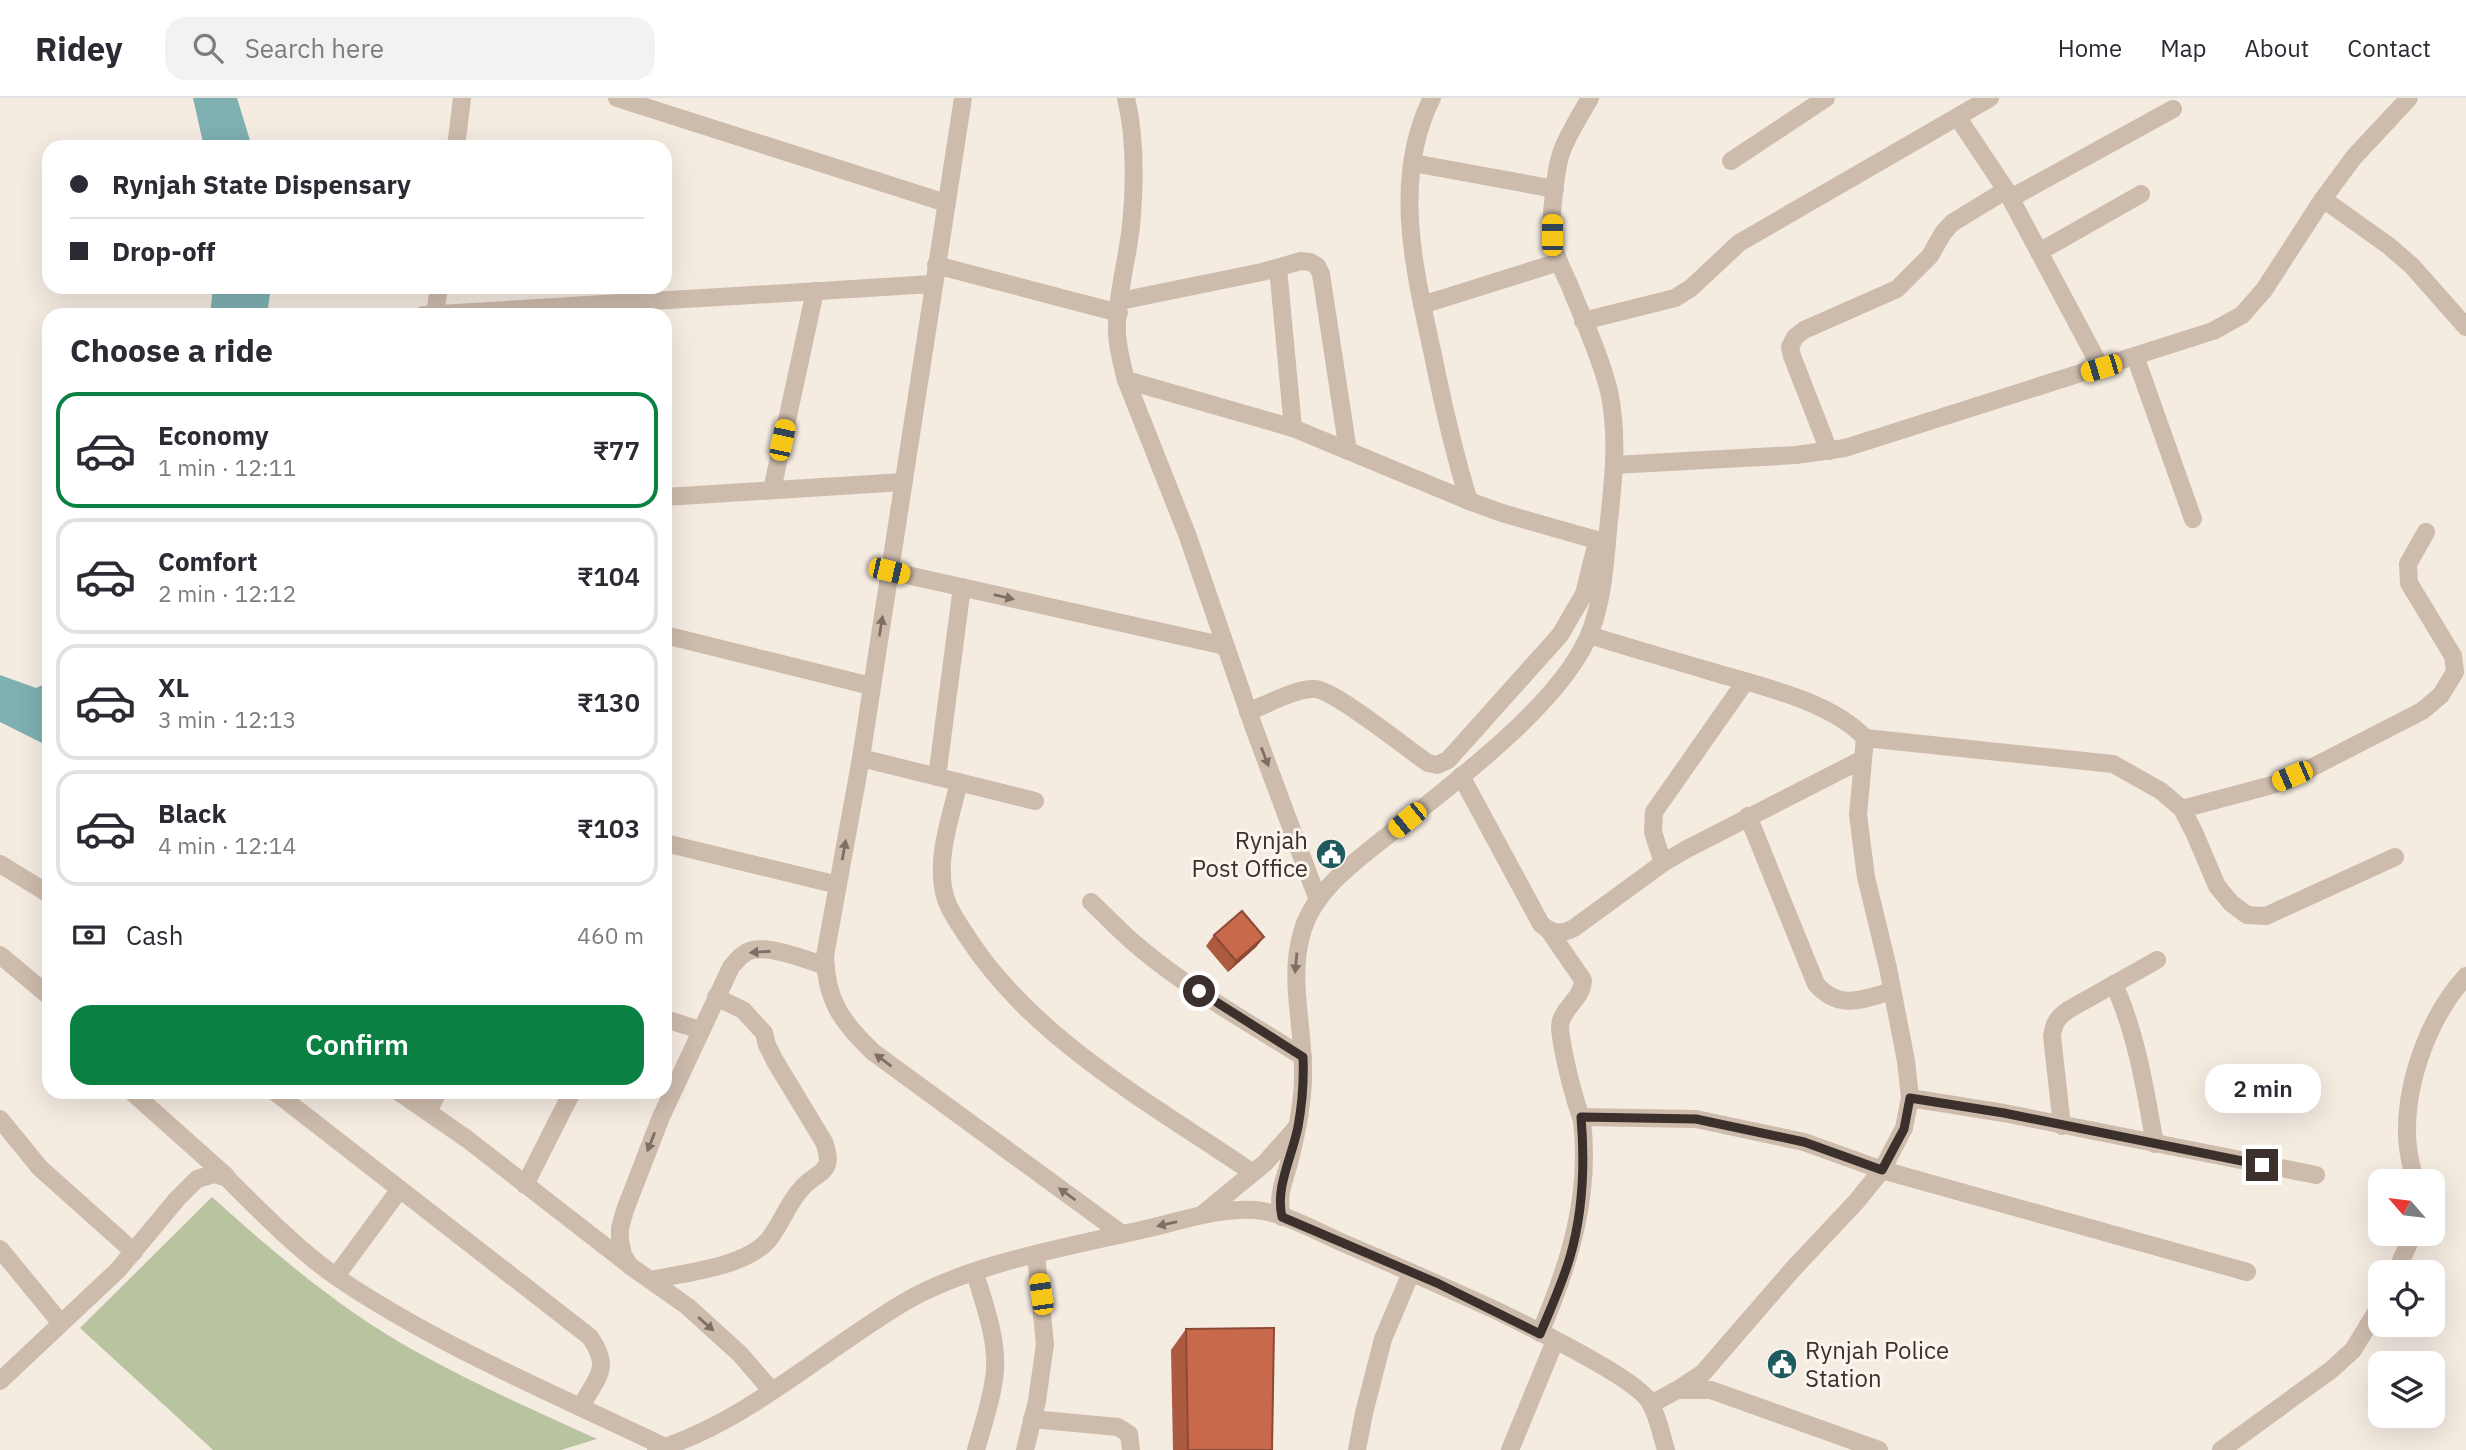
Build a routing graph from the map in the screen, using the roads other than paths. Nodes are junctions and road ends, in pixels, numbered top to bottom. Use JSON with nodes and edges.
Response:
{"nodes":[{"id":1,"x":462,"y":98,"type":"edge"},
{"id":2,"x":617,"y":98,"type":"edge"},
{"id":3,"x":963,"y":98,"type":"edge"},
{"id":4,"x":1126,"y":98,"type":"edge"},
{"id":5,"x":1432,"y":98,"type":"edge"},
{"id":6,"x":1590,"y":98,"type":"edge"},
{"id":7,"x":1990,"y":98,"type":"edge"},
{"id":8,"x":2409,"y":98,"type":"edge"},
{"id":9,"x":1822,"y":99,"type":"edge"},
{"id":10,"x":2173,"y":110,"type":"dead end"},
{"id":11,"x":1958,"y":118,"type":"junction"},
{"id":12,"x":457,"y":140,"type":"edge"},
{"id":13,"x":1731,"y":161,"type":"dead end"},
{"id":14,"x":1413,"y":163,"type":"junction"},
{"id":15,"x":1555,"y":189,"type":"junction"},
{"id":16,"x":2009,"y":194,"type":"junction"},
{"id":17,"x":2141,"y":194,"type":"dead end"},
{"id":18,"x":2323,"y":198,"type":"junction"},
{"id":19,"x":946,"y":203,"type":"junction"},
{"id":20,"x":2039,"y":252,"type":"junction"},
{"id":21,"x":1559,"y":262,"type":"junction"},
{"id":22,"x":936,"y":265,"type":"junction"},
{"id":23,"x":1279,"y":268,"type":"junction"},
{"id":24,"x":933,"y":284,"type":"junction"},
{"id":25,"x":815,"y":291,"type":"junction"},
{"id":26,"x":1422,"y":305,"type":"junction"},
{"id":27,"x":1119,"y":307,"type":"junction"},
{"id":28,"x":653,"y":308,"type":"edge"},
{"id":29,"x":1583,"y":321,"type":"junction"},
{"id":30,"x":2466,"y":327,"type":"edge"},
{"id":31,"x":2136,"y":356,"type":"junction"},
{"id":32,"x":2101,"y":368,"type":"junction"},
{"id":33,"x":1126,"y":380,"type":"junction"},
{"id":34,"x":1293,"y":428,"type":"junction"},
{"id":35,"x":1348,"y":451,"type":"junction"},
{"id":36,"x":1829,"y":451,"type":"junction"},
{"id":37,"x":1615,"y":465,"type":"junction"},
{"id":38,"x":903,"y":482,"type":"junction"},
{"id":39,"x":772,"y":490,"type":"junction"},
{"id":40,"x":672,"y":497,"type":"edge"},
{"id":41,"x":1469,"y":501,"type":"junction"},
{"id":42,"x":2193,"y":520,"type":"dead end"},
{"id":43,"x":2426,"y":532,"type":"dead end"},
{"id":44,"x":1602,"y":542,"type":"junction"},
{"id":45,"x":889,"y":571,"type":"junction"},
{"id":46,"x":962,"y":587,"type":"junction"},
{"id":47,"x":1589,"y":635,"type":"junction"},
{"id":48,"x":672,"y":637,"type":"edge"},
{"id":49,"x":1225,"y":646,"type":"junction"},
{"id":50,"x":1745,"y":682,"type":"junction"},
{"id":51,"x":871,"y":686,"type":"junction"},
{"id":52,"x":1248,"y":712,"type":"junction"},
{"id":53,"x":1865,"y":738,"type":"junction"},
{"id":54,"x":860,"y":758,"type":"junction"},
{"id":55,"x":1863,"y":759,"type":"junction"},
{"id":56,"x":1461,"y":776,"type":"junction"},
{"id":57,"x":937,"y":777,"type":"junction"},
{"id":58,"x":959,"y":782,"type":"junction"},
{"id":59,"x":1035,"y":802,"type":"dead end"},
{"id":60,"x":2182,"y":809,"type":"junction"},
{"id":61,"x":1748,"y":816,"type":"junction"},
{"id":62,"x":672,"y":845,"type":"edge"},
{"id":63,"x":2395,"y":857,"type":"dead end"},
{"id":64,"x":1663,"y":863,"type":"junction"},
{"id":65,"x":0,"y":864,"type":"edge"},
{"id":66,"x":838,"y":885,"type":"junction"},
{"id":67,"x":42,"y":890,"type":"edge"},
{"id":68,"x":1318,"y":900,"type":"junction"},
{"id":69,"x":1091,"y":902,"type":"dead end"},
{"id":70,"x":1550,"y":932,"type":"junction"},
{"id":71,"x":0,"y":955,"type":"edge"},
{"id":72,"x":2157,"y":960,"type":"dead end"},
{"id":73,"x":825,"y":966,"type":"junction"},
{"id":74,"x":2466,"y":976,"type":"edge"},
{"id":75,"x":2114,"y":984,"type":"junction"},
{"id":76,"x":42,"y":990,"type":"edge"},
{"id":77,"x":1892,"y":991,"type":"junction"},
{"id":78,"x":716,"y":997,"type":"junction"},
{"id":79,"x":672,"y":1021,"type":"edge"},
{"id":80,"x":700,"y":1030,"type":"junction"},
{"id":81,"x":1303,"y":1057,"type":"junction"},
{"id":82,"x":672,"y":1092,"type":"edge"},
{"id":83,"x":1910,"y":1098,"type":"junction"},
{"id":84,"x":140,"y":1099,"type":"edge"},
{"id":85,"x":284,"y":1099,"type":"edge"},
{"id":86,"x":409,"y":1099,"type":"edge"},
{"id":87,"x":434,"y":1099,"type":"edge"},
{"id":88,"x":568,"y":1099,"type":"edge"},
{"id":89,"x":669,"y":1099,"type":"edge"},
{"id":90,"x":428,"y":1112,"type":"junction"},
{"id":91,"x":1581,"y":1117,"type":"junction"},
{"id":92,"x":0,"y":1119,"type":"edge"},
{"id":93,"x":1298,"y":1125,"type":"junction"},
{"id":94,"x":2062,"y":1126,"type":"junction"},
{"id":95,"x":2155,"y":1144,"type":"junction"},
{"id":96,"x":2413,"y":1169,"type":"edge"},
{"id":97,"x":1882,"y":1170,"type":"junction"},
{"id":98,"x":1253,"y":1173,"type":"junction"},
{"id":99,"x":2316,"y":1175,"type":"dead end"},
{"id":100,"x":227,"y":1178,"type":"junction"},
{"id":101,"x":525,"y":1185,"type":"junction"},
{"id":102,"x":400,"y":1189,"type":"junction"},
{"id":103,"x":1200,"y":1216,"type":"junction"},
{"id":104,"x":1282,"y":1217,"type":"junction"},
{"id":105,"x":1122,"y":1234,"type":"junction"},
{"id":106,"x":0,"y":1249,"type":"edge"},
{"id":107,"x":134,"y":1252,"type":"junction"},
{"id":108,"x":1036,"y":1255,"type":"junction"},
{"id":109,"x":630,"y":1266,"type":"junction"},
{"id":110,"x":2247,"y":1272,"type":"dead end"},
{"id":111,"x":975,"y":1273,"type":"junction"},
{"id":112,"x":1412,"y":1273,"type":"junction"},
{"id":113,"x":336,"y":1276,"type":"junction"},
{"id":114,"x":650,"y":1280,"type":"junction"},
{"id":115,"x":60,"y":1322,"type":"junction"},
{"id":116,"x":2368,"y":1328,"type":"edge"},
{"id":117,"x":1548,"y":1337,"type":"junction"},
{"id":118,"x":0,"y":1381,"type":"edge"},
{"id":119,"x":1677,"y":1390,"type":"junction"},
{"id":120,"x":772,"y":1391,"type":"junction"},
{"id":121,"x":1651,"y":1404,"type":"junction"},
{"id":122,"x":581,"y":1407,"type":"junction"},
{"id":123,"x":1032,"y":1419,"type":"junction"},
{"id":124,"x":660,"y":1448,"type":"edge"},
{"id":125,"x":976,"y":1450,"type":"edge"},
{"id":126,"x":1025,"y":1450,"type":"edge"},
{"id":127,"x":1131,"y":1450,"type":"edge"},
{"id":128,"x":1357,"y":1450,"type":"edge"},
{"id":129,"x":1510,"y":1450,"type":"edge"},
{"id":130,"x":1666,"y":1450,"type":"edge"},
{"id":131,"x":1880,"y":1450,"type":"edge"},
{"id":132,"x":2221,"y":1450,"type":"edge"}],
"edges":[{"from":1,"to":12,"type":"street"},
{"from":2,"to":19,"type":"street"},
{"from":3,"to":19,"type":"street"},
{"from":4,"to":27,"type":"street"},
{"from":5,"to":14,"type":"street"},
{"from":6,"to":15,"type":"street"},
{"from":7,"to":11,"type":"street"},
{"from":8,"to":18,"type":"street"},
{"from":9,"to":13,"type":"street"},
{"from":10,"to":16,"type":"street"},
{"from":11,"to":16,"type":"street"},
{"from":11,"to":29,"type":"street"},
{"from":14,"to":15,"type":"street"},
{"from":14,"to":26,"type":"street"},
{"from":15,"to":21,"type":"street"},
{"from":16,"to":20,"type":"street"},
{"from":16,"to":36,"type":"street"},
{"from":17,"to":20,"type":"street"},
{"from":18,"to":30,"type":"street"},
{"from":18,"to":31,"type":"street"},
{"from":19,"to":22,"type":"street"},
{"from":20,"to":32,"type":"street"},
{"from":21,"to":26,"type":"street"},
{"from":21,"to":29,"type":"street"},
{"from":22,"to":24,"type":"street"},
{"from":22,"to":27,"type":"street"},
{"from":23,"to":27,"type":"street"},
{"from":23,"to":34,"type":"street"},
{"from":23,"to":35,"type":"street"},
{"from":24,"to":25,"type":"street"},
{"from":24,"to":38,"type":"street"},
{"from":25,"to":28,"type":"street"},
{"from":25,"to":39,"type":"street"},
{"from":26,"to":41,"type":"street"},
{"from":27,"to":33,"type":"street"},
{"from":29,"to":37,"type":"street"},
{"from":31,"to":32,"type":"street"},
{"from":31,"to":42,"type":"street"},
{"from":32,"to":36,"type":"street"},
{"from":33,"to":34,"type":"street"},
{"from":33,"to":49,"type":"street"},
{"from":34,"to":35,"type":"street"},
{"from":35,"to":41,"type":"street"},
{"from":36,"to":37,"type":"street"},
{"from":37,"to":44,"type":"street"},
{"from":38,"to":39,"type":"street"},
{"from":38,"to":45,"type":"street"},
{"from":39,"to":40,"type":"street"},
{"from":41,"to":44,"type":"street"},
{"from":43,"to":60,"type":"street"},
{"from":44,"to":47,"type":"street"},
{"from":44,"to":52,"type":"street"},
{"from":45,"to":46,"type":"street"},
{"from":51,"to":45,"type":"street","one_way":true},
{"from":46,"to":49,"type":"street","one_way":true},
{"from":46,"to":57,"type":"street"},
{"from":47,"to":50,"type":"street"},
{"from":47,"to":56,"type":"street"},
{"from":48,"to":51,"type":"street"},
{"from":49,"to":52,"type":"street"},
{"from":50,"to":53,"type":"street"},
{"from":50,"to":64,"type":"street"},
{"from":51,"to":54,"type":"street"},
{"from":52,"to":68,"type":"street","one_way":true},
{"from":53,"to":55,"type":"street"},
{"from":53,"to":60,"type":"street"},
{"from":54,"to":57,"type":"street"},
{"from":66,"to":54,"type":"street","one_way":true},
{"from":55,"to":61,"type":"street"},
{"from":55,"to":77,"type":"street"},
{"from":56,"to":68,"type":"street"},
{"from":56,"to":70,"type":"street"},
{"from":57,"to":58,"type":"street"},
{"from":58,"to":59,"type":"street"},
{"from":58,"to":98,"type":"street"},
{"from":60,"to":63,"type":"street"},
{"from":61,"to":64,"type":"street"},
{"from":61,"to":77,"type":"street"},
{"from":62,"to":66,"type":"street"},
{"from":64,"to":70,"type":"street"},
{"from":65,"to":67,"type":"street"},
{"from":66,"to":73,"type":"street"},
{"from":68,"to":81,"type":"street","one_way":true},
{"from":69,"to":81,"type":"street"},
{"from":70,"to":91,"type":"street"},
{"from":71,"to":76,"type":"street"},
{"from":72,"to":75,"type":"street"},
{"from":73,"to":78,"type":"street","one_way":true},
{"from":105,"to":73,"type":"street","one_way":true},
{"from":74,"to":96,"type":"street"},
{"from":75,"to":94,"type":"street"},
{"from":75,"to":95,"type":"street"},
{"from":77,"to":83,"type":"street"},
{"from":78,"to":80,"type":"street"},
{"from":78,"to":114,"type":"street"},
{"from":79,"to":80,"type":"street"},
{"from":80,"to":82,"type":"street","one_way":true},
{"from":81,"to":93,"type":"street"},
{"from":83,"to":94,"type":"street"},
{"from":83,"to":97,"type":"street"},
{"from":84,"to":100,"type":"street"},
{"from":85,"to":102,"type":"street"},
{"from":86,"to":90,"type":"street"},
{"from":87,"to":90,"type":"street"},
{"from":88,"to":101,"type":"street"},
{"from":89,"to":109,"type":"street","one_way":true},
{"from":90,"to":101,"type":"street"},
{"from":91,"to":97,"type":"street"},
{"from":91,"to":117,"type":"street"},
{"from":92,"to":107,"type":"street"},
{"from":93,"to":98,"type":"street"},
{"from":93,"to":104,"type":"street"},
{"from":94,"to":95,"type":"street"},
{"from":95,"to":99,"type":"street"},
{"from":97,"to":110,"type":"street"},
{"from":97,"to":119,"type":"street"},
{"from":98,"to":103,"type":"street"},
{"from":100,"to":107,"type":"street"},
{"from":100,"to":113,"type":"street"},
{"from":101,"to":109,"type":"street"},
{"from":102,"to":113,"type":"street"},
{"from":102,"to":122,"type":"street"},
{"from":103,"to":104,"type":"street"},
{"from":103,"to":105,"type":"street","one_way":true},
{"from":104,"to":112,"type":"street"},
{"from":105,"to":108,"type":"street"},
{"from":106,"to":115,"type":"street"},
{"from":107,"to":115,"type":"street"},
{"from":108,"to":111,"type":"street"},
{"from":108,"to":123,"type":"street"},
{"from":109,"to":114,"type":"street"},
{"from":111,"to":120,"type":"street"},
{"from":111,"to":125,"type":"street"},
{"from":112,"to":117,"type":"street"},
{"from":112,"to":128,"type":"street"},
{"from":113,"to":122,"type":"street"},
{"from":114,"to":120,"type":"street","one_way":true},
{"from":115,"to":118,"type":"street"},
{"from":116,"to":132,"type":"street"},
{"from":117,"to":121,"type":"street"},
{"from":117,"to":129,"type":"street"},
{"from":119,"to":121,"type":"street"},
{"from":119,"to":131,"type":"street"},
{"from":120,"to":124,"type":"street"},
{"from":121,"to":130,"type":"street"},
{"from":122,"to":124,"type":"street"},
{"from":123,"to":126,"type":"street"},
{"from":123,"to":127,"type":"street"}]}
